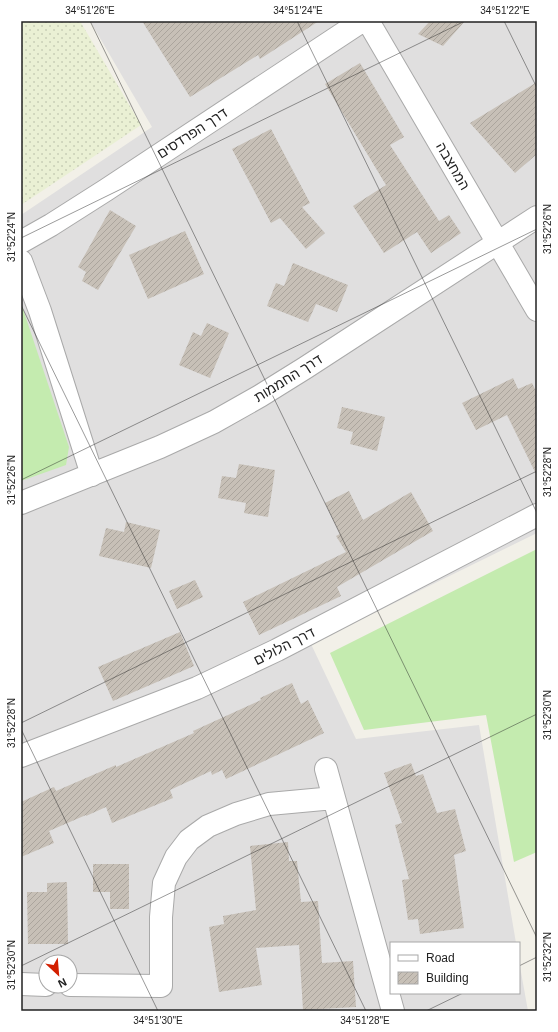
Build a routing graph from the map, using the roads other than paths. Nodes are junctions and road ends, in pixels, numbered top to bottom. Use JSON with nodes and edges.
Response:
{"nodes":[{"id":1,"x":362,"y":21,"type":"edge"},
{"id":2,"x":368,"y":21,"type":"edge"},
{"id":3,"x":537,"y":218,"type":"edge"},
{"id":4,"x":21,"y":242,"type":"edge"},
{"id":5,"x":498,"y":244,"type":"junction"},
{"id":6,"x":21,"y":261,"type":"edge"},
{"id":7,"x":537,"y":310,"type":"edge"},
{"id":8,"x":92,"y":475,"type":"junction"},
{"id":9,"x":21,"y":503,"type":"edge"},
{"id":10,"x":537,"y":515,"type":"edge"},
{"id":11,"x":21,"y":756,"type":"edge"},
{"id":12,"x":326,"y":769,"type":"dead end"},
{"id":13,"x":334,"y":798,"type":"junction"},
{"id":14,"x":21,"y":984,"type":"edge"},
{"id":15,"x":38,"y":985,"type":"edge"},
{"id":16,"x":78,"y":985,"type":"edge"},
{"id":17,"x":393,"y":1011,"type":"edge"}],
"edges":[{"from":1,"to":4,"type":"street","name":"דרך הפרדסים"},
{"from":2,"to":5,"type":"street","name":"המחצבה"},
{"from":3,"to":5,"type":"street","name":"דרך החממות"},
{"from":5,"to":7,"type":"street","name":"המחצבה"},
{"from":5,"to":8,"type":"street","name":"דרך החממות"},
{"from":6,"to":8,"type":"street"},
{"from":8,"to":9,"type":"street","name":"דרך החממות"},
{"from":10,"to":11,"type":"street","name":"דרך הלולים"},
{"from":12,"to":13,"type":"street"},
{"from":13,"to":16,"type":"street"},
{"from":13,"to":17,"type":"street"},
{"from":14,"to":15,"type":"street"}]}
